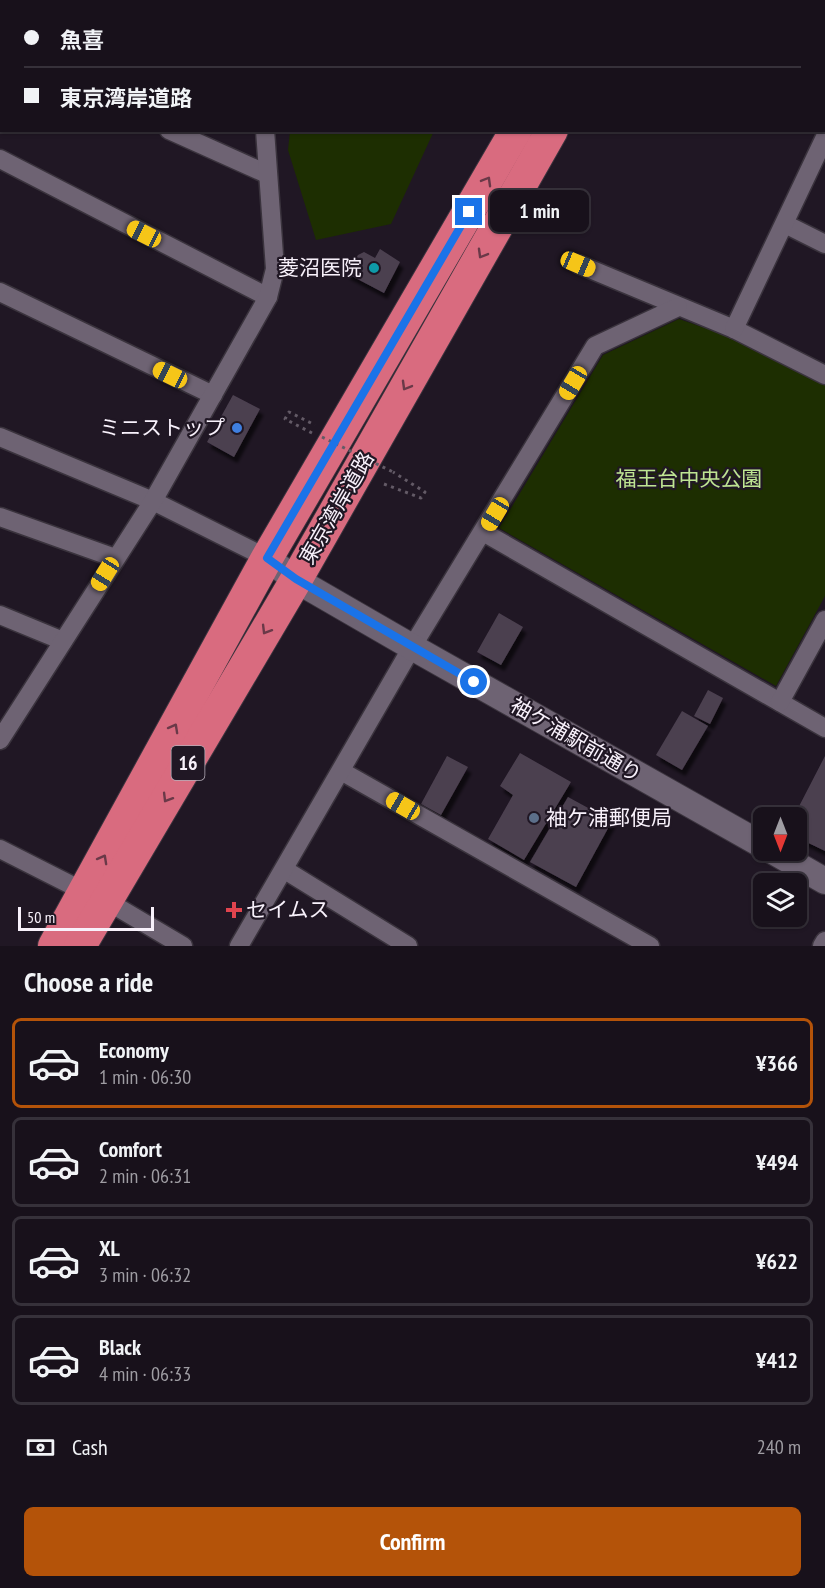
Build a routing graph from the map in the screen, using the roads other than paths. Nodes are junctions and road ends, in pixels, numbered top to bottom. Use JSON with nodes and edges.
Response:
{"nodes":[{"id":1,"x":173,"y":132,"type":"edge"},
{"id":2,"x":265,"y":132,"type":"edge"},
{"id":3,"x":515,"y":132,"type":"edge"},
{"id":4,"x":551,"y":132,"type":"edge"},
{"id":5,"x":825,"y":137,"type":"edge"},
{"id":6,"x":0,"y":159,"type":"edge"},
{"id":7,"x":267,"y":174,"type":"junction"},
{"id":8,"x":785,"y":224,"type":"junction"},
{"id":9,"x":825,"y":244,"type":"edge"},
{"id":10,"x":578,"y":264,"type":"dead end"},
{"id":11,"x":0,"y":292,"type":"edge"},
{"id":12,"x":268,"y":297,"type":"junction"},
{"id":13,"x":678,"y":307,"type":"junction"},
{"id":14,"x":734,"y":329,"type":"junction"},
{"id":15,"x":825,"y":375,"type":"edge"},
{"id":16,"x":213,"y":396,"type":"junction"},
{"id":17,"x":0,"y":437,"type":"edge"},
{"id":18,"x":153,"y":501,"type":"junction"},
{"id":19,"x":0,"y":517,"type":"edge"},
{"id":20,"x":483,"y":532,"type":"junction"},
{"id":21,"x":115,"y":558,"type":"junction"},
{"id":22,"x":267,"y":558,"type":"junction"},
{"id":23,"x":296,"y":579,"type":"junction"},
{"id":24,"x":0,"y":615,"type":"edge"},
{"id":25,"x":825,"y":620,"type":"edge"},
{"id":26,"x":63,"y":641,"type":"junction"},
{"id":27,"x":412,"y":647,"type":"junction"},
{"id":28,"x":780,"y":702,"type":"junction"},
{"id":29,"x":825,"y":728,"type":"edge"},
{"id":30,"x":2,"y":734,"type":"edge"},
{"id":31,"x":341,"y":771,"type":"junction"},
{"id":32,"x":753,"y":840,"type":"edge"},
{"id":33,"x":0,"y":849,"type":"edge"},
{"id":34,"x":790,"y":861,"type":"edge"},
{"id":35,"x":285,"y":870,"type":"junction"},
{"id":36,"x":825,"y":881,"type":"edge"},
{"id":37,"x":96,"y":896,"type":"junction"},
{"id":38,"x":825,"y":941,"type":"edge"},
{"id":39,"x":54,"y":946,"type":"edge"},
{"id":40,"x":80,"y":946,"type":"edge"},
{"id":41,"x":183,"y":946,"type":"edge"},
{"id":42,"x":239,"y":946,"type":"edge"},
{"id":43,"x":408,"y":946,"type":"edge"},
{"id":44,"x":650,"y":946,"type":"edge"},
{"id":45,"x":822,"y":946,"type":"edge"}],
"edges":[{"from":1,"to":7,"type":"street"},
{"from":2,"to":7,"type":"street"},
{"from":22,"to":3,"type":"highway","name":"東京湾岸道路","number":"16","one_way":true},
{"from":4,"to":23,"type":"highway","name":"東京湾岸道路","number":"16","one_way":true},
{"from":5,"to":8,"type":"street"},
{"from":6,"to":12,"type":"street"},
{"from":7,"to":12,"type":"street"},
{"from":8,"to":9,"type":"street"},
{"from":8,"to":14,"type":"street"},
{"from":10,"to":13,"type":"street"},
{"from":11,"to":16,"type":"street"},
{"from":12,"to":16,"type":"street"},
{"from":13,"to":14,"type":"street"},
{"from":13,"to":20,"type":"street"},
{"from":14,"to":15,"type":"street"},
{"from":16,"to":18,"type":"street"},
{"from":17,"to":18,"type":"street"},
{"from":18,"to":21,"type":"street"},
{"from":18,"to":22,"type":"street"},
{"from":19,"to":21,"type":"street"},
{"from":20,"to":27,"type":"street"},
{"from":20,"to":28,"type":"street"},
{"from":21,"to":26,"type":"street"},
{"from":22,"to":23,"type":"street","name":"袖ケ浦駅前通り"},
{"from":37,"to":22,"type":"highway","name":"東京湾岸道路","number":"16","one_way":true},
{"from":23,"to":27,"type":"street","name":"袖ケ浦駅前通り"},
{"from":23,"to":37,"type":"highway","name":"東京湾岸道路","number":"16","one_way":true},
{"from":24,"to":26,"type":"street"},
{"from":25,"to":28,"type":"street"},
{"from":26,"to":30,"type":"street"},
{"from":27,"to":31,"type":"street"},
{"from":27,"to":32,"type":"street","name":"袖ケ浦駅前通り"},
{"from":28,"to":29,"type":"street"},
{"from":31,"to":35,"type":"street"},
{"from":31,"to":44,"type":"street"},
{"from":33,"to":37,"type":"street"},
{"from":34,"to":36,"type":"street"},
{"from":35,"to":42,"type":"street"},
{"from":35,"to":43,"type":"street"},
{"from":37,"to":39,"type":"highway","name":"東京湾岸道路","number":"16"},
{"from":37,"to":40,"type":"highway","name":"東京湾岸道路","number":"16"},
{"from":37,"to":41,"type":"street"},
{"from":38,"to":45,"type":"street"}]}
